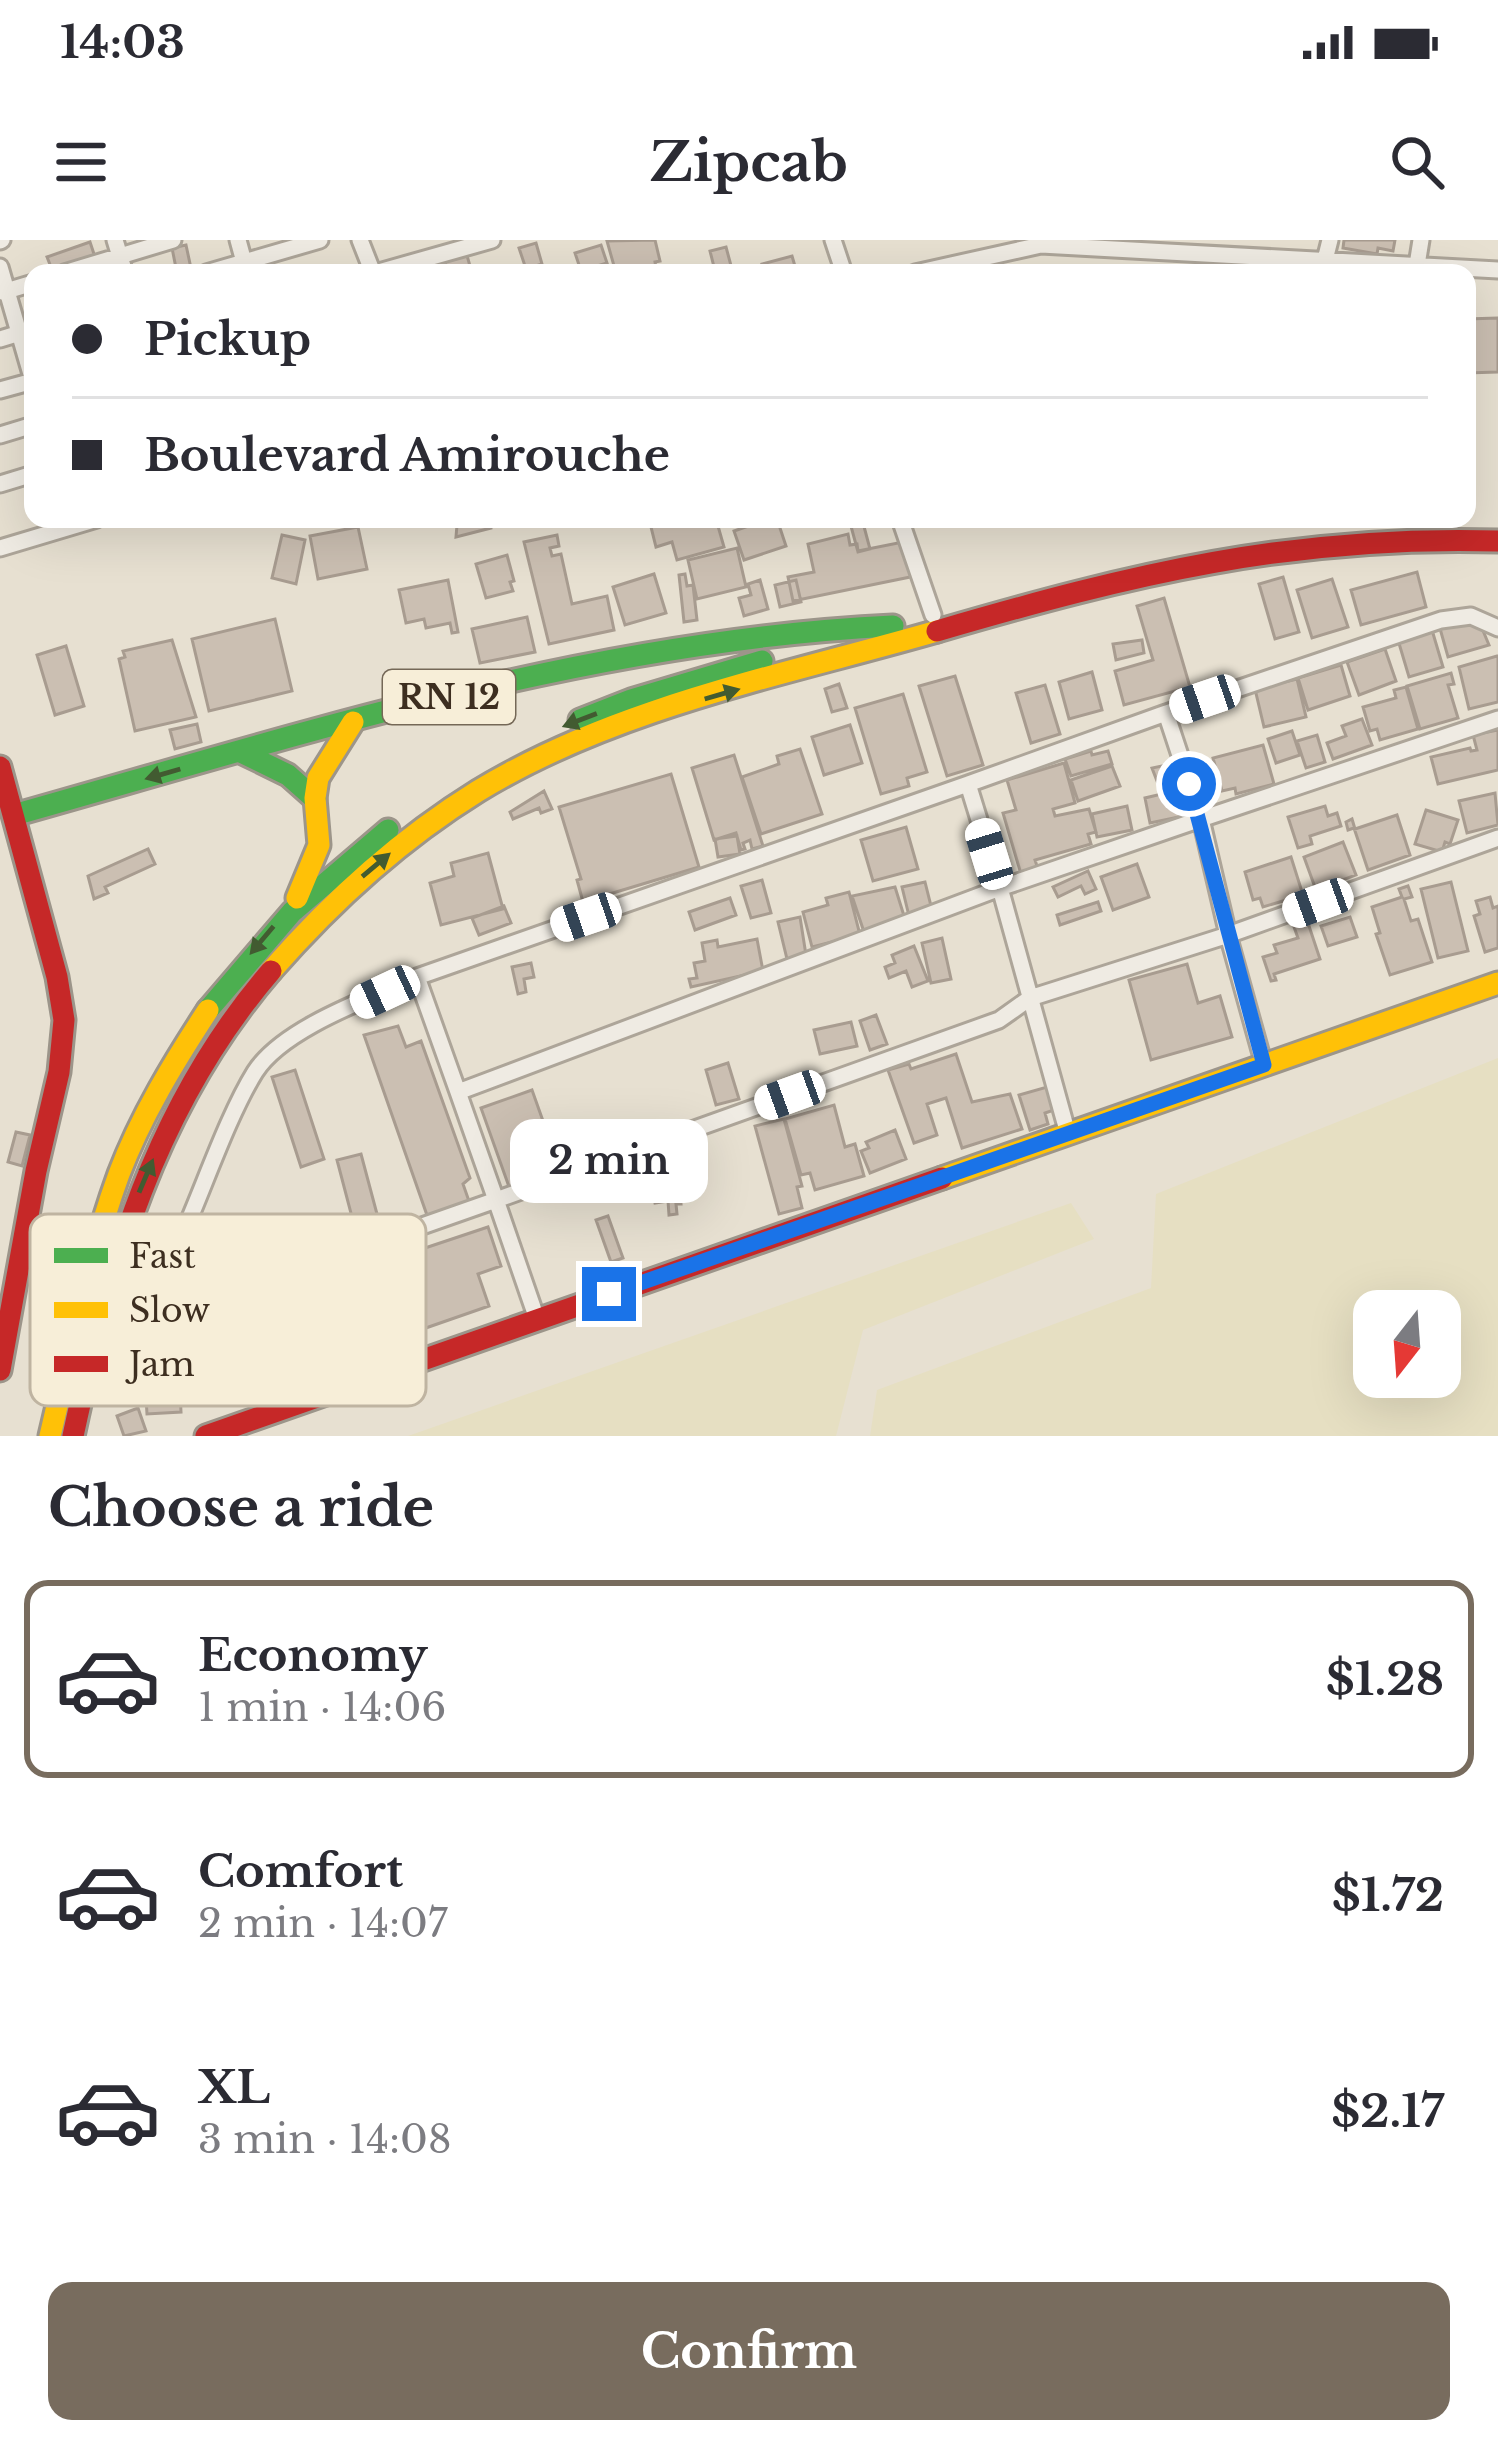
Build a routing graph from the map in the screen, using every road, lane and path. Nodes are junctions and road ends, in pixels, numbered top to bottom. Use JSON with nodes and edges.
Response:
{"nodes":[{"id":1,"x":173,"y":240,"type":"edge"},
{"id":2,"x":320,"y":240,"type":"edge"},
{"id":3,"x":491,"y":240,"type":"edge"},
{"id":4,"x":1330,"y":240,"type":"edge"},
{"id":5,"x":1108,"y":245,"type":"edge"},
{"id":6,"x":1239,"y":248,"type":"edge"},
{"id":7,"x":120,"y":256,"type":"edge"},
{"id":8,"x":1325,"y":260,"type":"junction"},
{"id":9,"x":253,"y":264,"type":"edge"},
{"id":10,"x":406,"y":264,"type":"edge"},
{"id":11,"x":956,"y":264,"type":"edge"},
{"id":12,"x":1399,"y":264,"type":"edge"},
{"id":13,"x":0,"y":267,"type":"edge"},
{"id":14,"x":4,"y":291,"type":"edge"},
{"id":15,"x":24,"y":326,"type":"edge"},
{"id":16,"x":57,"y":528,"type":"edge"},
{"id":17,"x":903,"y":528,"type":"edge"},
{"id":18,"x":1286,"y":529,"type":"dead end"},
{"id":19,"x":1498,"y":541,"type":"edge"},
{"id":20,"x":0,"y":548,"type":"edge"},
{"id":21,"x":933,"y":615,"type":"junction"},
{"id":22,"x":893,"y":626,"type":"junction"},
{"id":23,"x":1498,"y":628,"type":"edge"},
{"id":24,"x":1166,"y":712,"type":"junction"},
{"id":25,"x":1498,"y":719,"type":"edge"},
{"id":26,"x":353,"y":722,"type":"junction"},
{"id":27,"x":241,"y":752,"type":"junction"},
{"id":28,"x":0,"y":767,"type":"edge"},
{"id":29,"x":968,"y":784,"type":"junction"},
{"id":30,"x":315,"y":799,"type":"junction"},
{"id":31,"x":14,"y":815,"type":"junction"},
{"id":32,"x":1201,"y":819,"type":"junction"},
{"id":33,"x":1498,"y":838,"type":"edge"},
{"id":34,"x":1000,"y":888,"type":"junction"},
{"id":35,"x":297,"y":903,"type":"junction"},
{"id":36,"x":1228,"y":935,"type":"junction"},
{"id":37,"x":416,"y":977,"type":"junction"},
{"id":38,"x":1498,"y":982,"type":"edge"},
{"id":39,"x":1030,"y":998,"type":"junction"},
{"id":40,"x":1264,"y":1065,"type":"junction"},
{"id":41,"x":458,"y":1092,"type":"junction"},
{"id":42,"x":1068,"y":1134,"type":"junction"},
{"id":43,"x":496,"y":1200,"type":"junction"},
{"id":44,"x":106,"y":1214,"type":"edge"},
{"id":45,"x":132,"y":1214,"type":"edge"},
{"id":46,"x":192,"y":1214,"type":"edge"},
{"id":47,"x":426,"y":1225,"type":"edge"},
{"id":48,"x":537,"y":1319,"type":"junction"},
{"id":49,"x":426,"y":1358,"type":"edge"},
{"id":50,"x":0,"y":1370,"type":"edge"},
{"id":51,"x":68,"y":1406,"type":"edge"},
{"id":52,"x":69,"y":1406,"type":"edge"},
{"id":53,"x":291,"y":1406,"type":"edge"},
{"id":54,"x":50,"y":1436,"type":"edge"},
{"id":55,"x":73,"y":1436,"type":"edge"},
{"id":56,"x":206,"y":1436,"type":"edge"}],
"edges":[{"from":1,"to":7,"type":"street"},
{"from":2,"to":9,"type":"street"},
{"from":3,"to":10,"type":"street"},
{"from":4,"to":8,"type":"street"},
{"from":5,"to":6,"type":"street"},
{"from":5,"to":11,"type":"street"},
{"from":6,"to":8,"type":"street"},
{"from":8,"to":12,"type":"street"},
{"from":13,"to":14,"type":"street"},
{"from":14,"to":15,"type":"street"},
{"from":16,"to":20,"type":"street"},
{"from":17,"to":21,"type":"street"},
{"from":18,"to":21,"type":"main road","number":"RN 12"},
{"from":45,"to":19,"type":"main road","one_way":true},
{"from":21,"to":22,"type":"main road","number":"RN 12"},
{"from":22,"to":26,"type":"main road","number":"RN 12"},
{"from":22,"to":35,"type":"main road","one_way":true},
{"from":23,"to":24,"type":"street"},
{"from":24,"to":29,"type":"street"},
{"from":24,"to":32,"type":"street"},
{"from":25,"to":32,"type":"street"},
{"from":26,"to":27,"type":"main road","number":"RN 12"},
{"from":26,"to":30,"type":"main road"},
{"from":27,"to":30,"type":"main road"},
{"from":27,"to":31,"type":"main road","number":"RN 12","one_way":true},
{"from":28,"to":31,"type":"main road"},
{"from":29,"to":34,"type":"street"},
{"from":29,"to":37,"type":"street"},
{"from":30,"to":35,"type":"main road"},
{"from":31,"to":50,"type":"main road"},
{"from":32,"to":34,"type":"street"},
{"from":32,"to":36,"type":"street"},
{"from":33,"to":36,"type":"street"},
{"from":34,"to":39,"type":"street"},
{"from":34,"to":41,"type":"street"},
{"from":35,"to":44,"type":"main road","one_way":true},
{"from":36,"to":39,"type":"street"},
{"from":36,"to":40,"type":"street"},
{"from":37,"to":41,"type":"street"},
{"from":37,"to":46,"type":"street"},
{"from":38,"to":40,"type":"main road"},
{"from":39,"to":42,"type":"street"},
{"from":39,"to":43,"type":"street"},
{"from":40,"to":42,"type":"main road"},
{"from":41,"to":43,"type":"street"},
{"from":42,"to":48,"type":"main road"},
{"from":43,"to":47,"type":"street"},
{"from":43,"to":48,"type":"street"},
{"from":48,"to":49,"type":"main road"},
{"from":51,"to":54,"type":"main road"},
{"from":52,"to":55,"type":"main road"},
{"from":53,"to":56,"type":"main road"}]}
